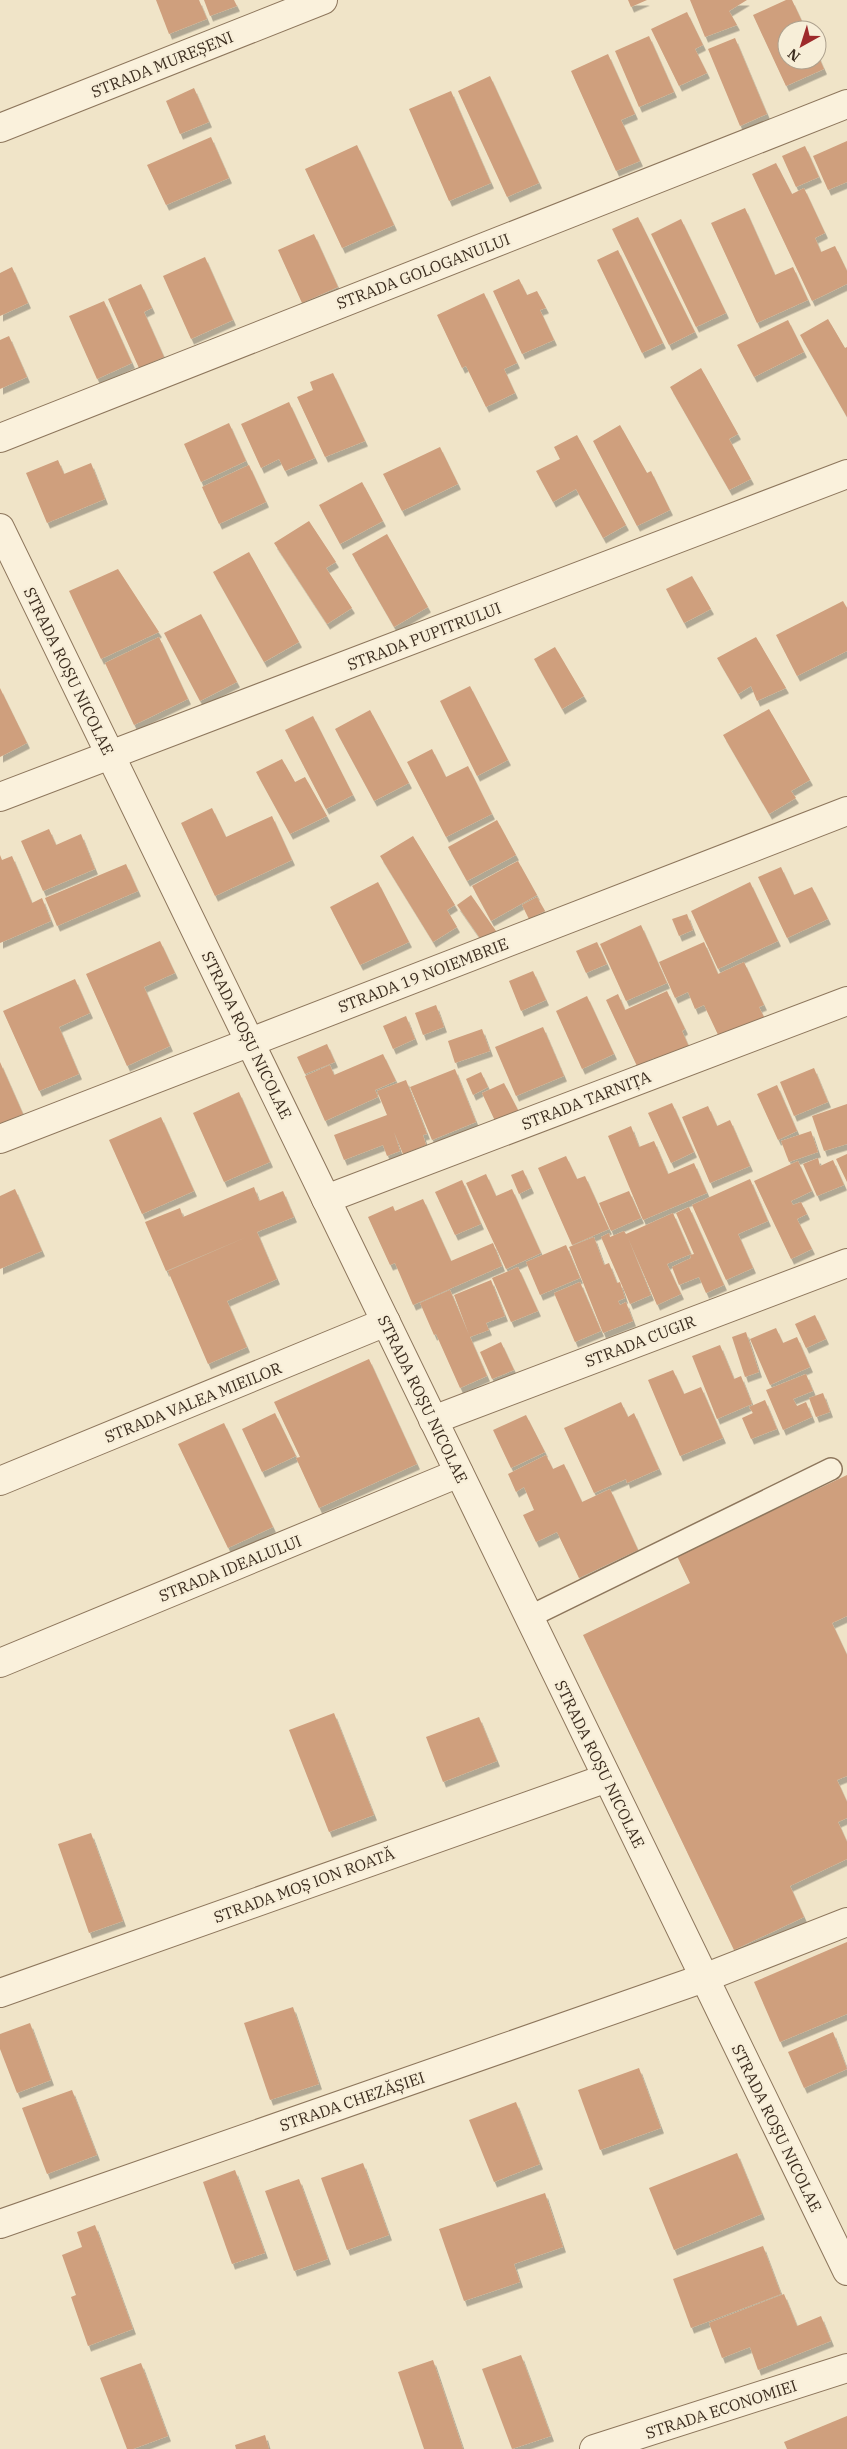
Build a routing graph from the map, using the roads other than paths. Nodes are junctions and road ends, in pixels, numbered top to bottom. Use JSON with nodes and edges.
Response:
{"nodes":[{"id":1,"x":323,"y":0,"type":"edge"},
{"id":2,"x":847,"y":104,"type":"edge"},
{"id":3,"x":0,"y":128,"type":"edge"},
{"id":4,"x":0,"y":438,"type":"edge"},
{"id":5,"x":847,"y":474,"type":"edge"},
{"id":6,"x":0,"y":528,"type":"edge"},
{"id":7,"x":111,"y":756,"type":"junction"},
{"id":8,"x":0,"y":797,"type":"edge"},
{"id":9,"x":847,"y":811,"type":"edge"},
{"id":10,"x":847,"y":1001,"type":"edge"},
{"id":11,"x":250,"y":1042,"type":"junction"},
{"id":12,"x":0,"y":1139,"type":"edge"},
{"id":13,"x":326,"y":1199,"type":"junction"},
{"id":14,"x":847,"y":1263,"type":"edge"},
{"id":15,"x":386,"y":1322,"type":"junction"},
{"id":16,"x":433,"y":1420,"type":"junction"},
{"id":17,"x":830,"y":1469,"type":"dead end"},
{"id":18,"x":459,"y":1474,"type":"junction"},
{"id":19,"x":0,"y":1481,"type":"edge"},
{"id":20,"x":529,"y":1617,"type":"junction"},
{"id":21,"x":0,"y":1663,"type":"edge"},
{"id":22,"x":607,"y":1778,"type":"junction"},
{"id":23,"x":847,"y":1922,"type":"edge"},
{"id":24,"x":704,"y":1978,"type":"junction"},
{"id":25,"x":0,"y":1992,"type":"edge"},
{"id":26,"x":0,"y":2224,"type":"edge"},
{"id":27,"x":839,"y":2236,"type":"edge"},
{"id":28,"x":847,"y":2271,"type":"edge"},
{"id":29,"x":847,"y":2368,"type":"edge"},
{"id":30,"x":594,"y":2449,"type":"edge"}],
"edges":[{"from":1,"to":3,"type":"street","name":"STRADA MUREȘENI"},
{"from":2,"to":4,"type":"street","name":"STRADA GOLOGANULUI"},
{"from":5,"to":7,"type":"street","name":"STRADA PUPITRULUI"},
{"from":6,"to":7,"type":"street","name":"STRADA ROȘU NICOLAE"},
{"from":7,"to":8,"type":"street","name":"STRADA PUPITRULUI"},
{"from":7,"to":11,"type":"street","name":"STRADA ROȘU NICOLAE"},
{"from":9,"to":11,"type":"street","name":"STRADA 19 NOIEMBRIE"},
{"from":10,"to":13,"type":"street","name":"STRADA TARNIȚA"},
{"from":11,"to":12,"type":"street","name":"STRADA 19 NOIEMBRIE"},
{"from":11,"to":13,"type":"street","name":"STRADA ROȘU NICOLAE"},
{"from":13,"to":15,"type":"street","name":"STRADA ROȘU NICOLAE"},
{"from":14,"to":16,"type":"street","name":"STRADA CUGIR"},
{"from":15,"to":16,"type":"street","name":"STRADA ROȘU NICOLAE"},
{"from":15,"to":19,"type":"street","name":"STRADA VALEA MIEILOR"},
{"from":16,"to":18,"type":"street","name":"STRADA ROȘU NICOLAE"},
{"from":17,"to":20,"type":"lane"},
{"from":18,"to":20,"type":"street","name":"STRADA ROȘU NICOLAE"},
{"from":18,"to":21,"type":"street","name":"STRADA IDEALULUI"},
{"from":20,"to":22,"type":"street","name":"STRADA ROȘU NICOLAE"},
{"from":22,"to":24,"type":"street","name":"STRADA ROȘU NICOLAE"},
{"from":22,"to":25,"type":"street","name":"STRADA MOȘ ION ROATĂ"},
{"from":23,"to":24,"type":"street","name":"STRADA CHEZĂȘIEI"},
{"from":24,"to":26,"type":"street","name":"STRADA CHEZĂȘIEI"},
{"from":24,"to":27,"type":"street","name":"STRADA ROȘU NICOLAE"},
{"from":27,"to":28,"type":"street","name":"STRADA ROȘU NICOLAE"},
{"from":29,"to":30,"type":"street","name":"STRADA ECONOMIEI"}]}
